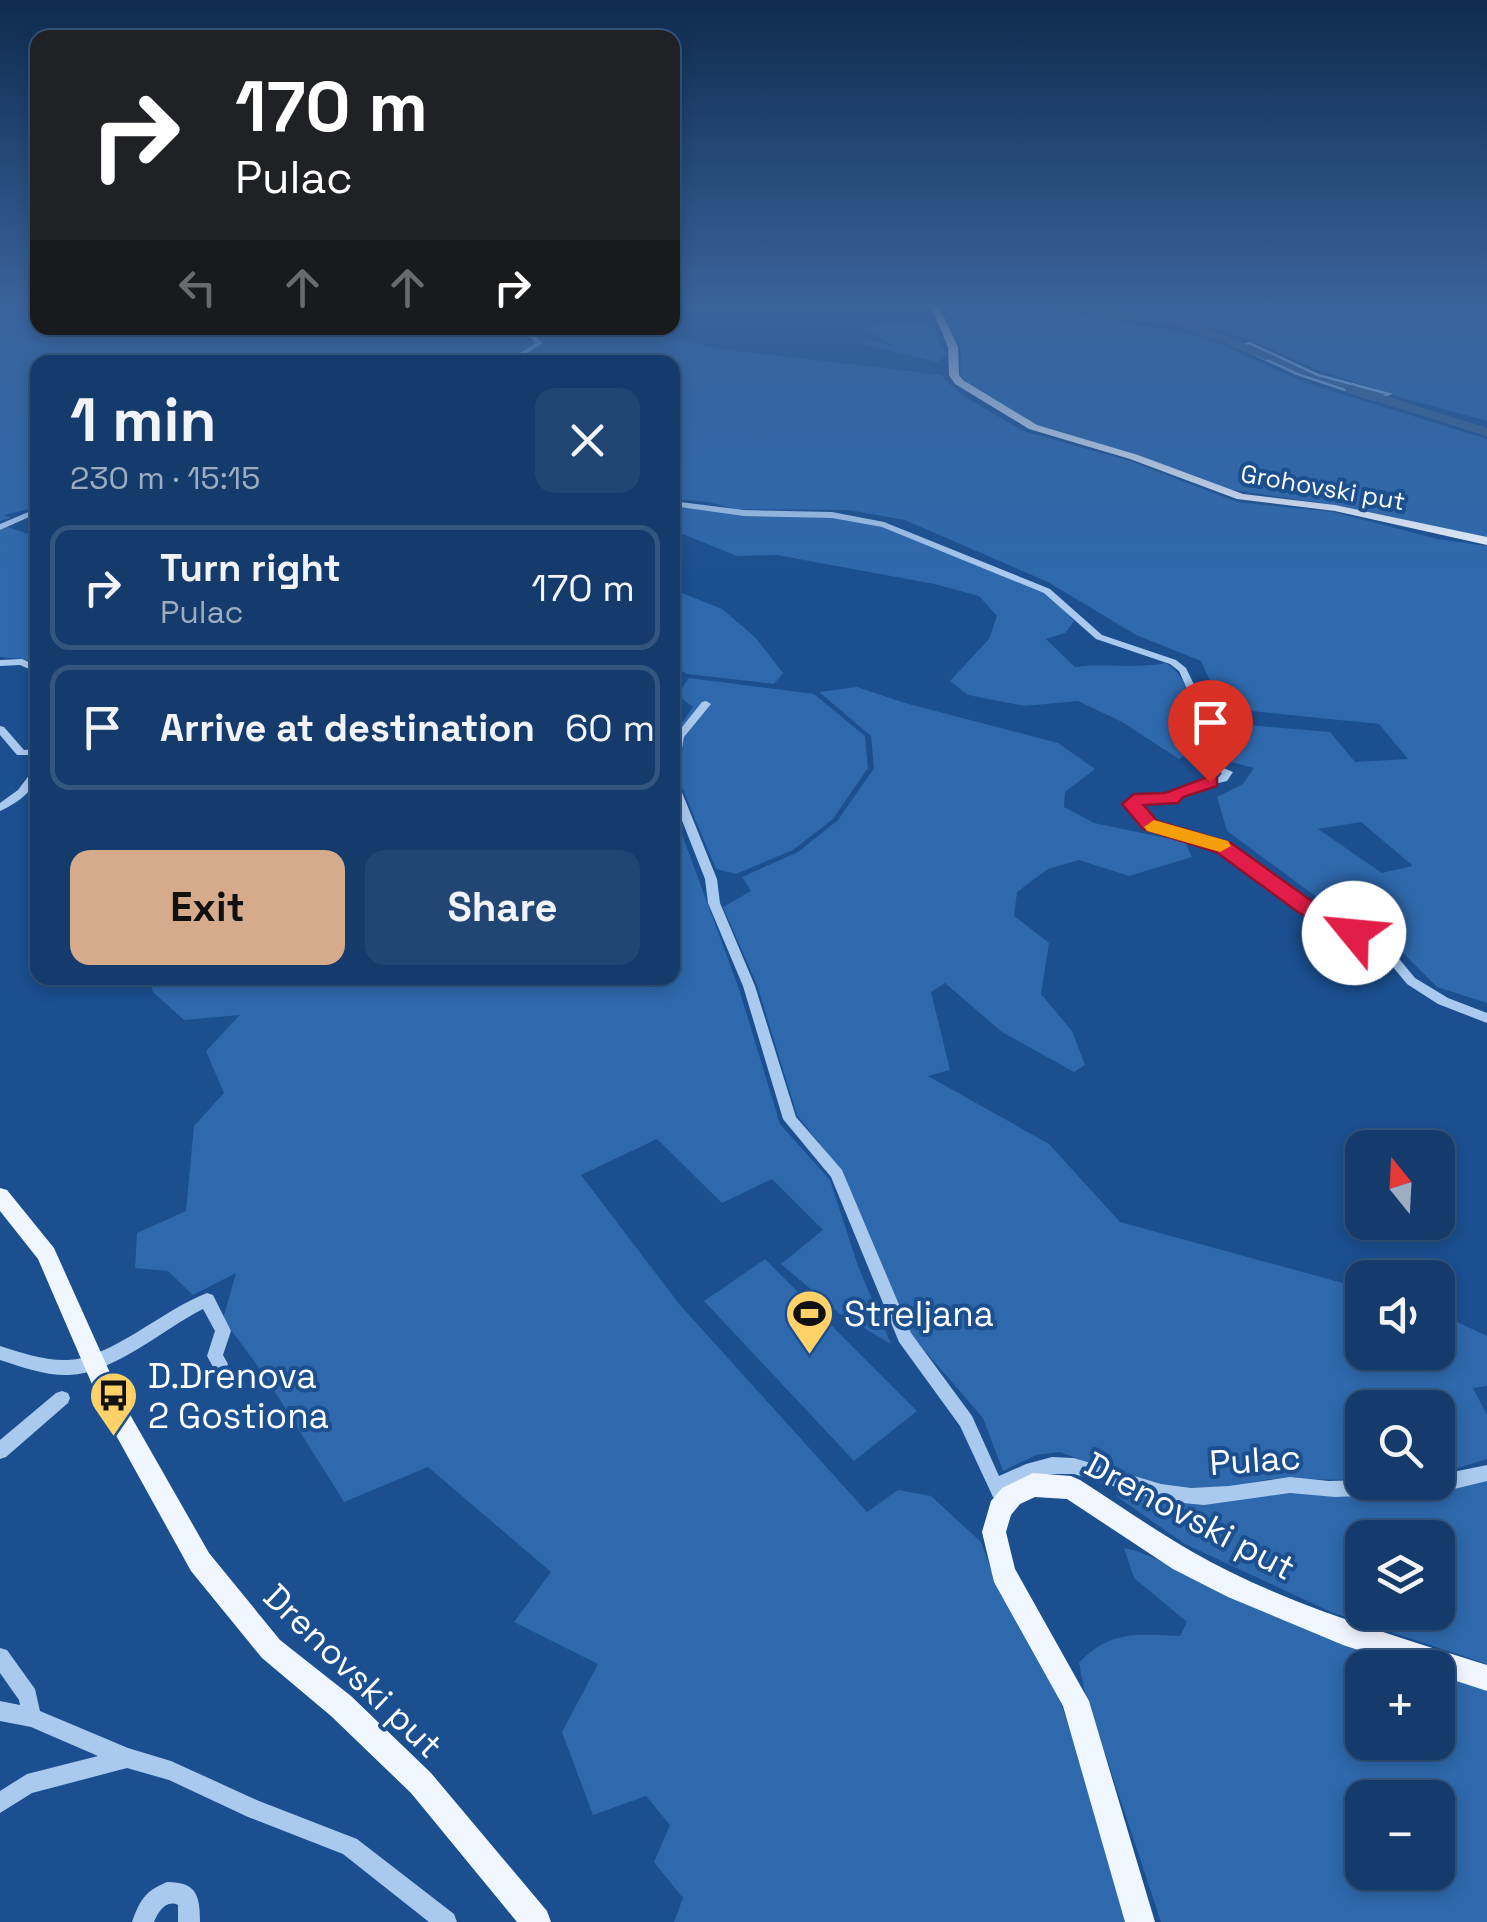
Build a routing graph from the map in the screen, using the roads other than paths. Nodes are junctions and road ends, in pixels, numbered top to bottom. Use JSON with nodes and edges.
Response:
{"nodes":[{"id":1,"x":978,"y":394,"type":"edge"},
{"id":2,"x":680,"y":504,"type":"edge"},
{"id":3,"x":30,"y":513,"type":"edge"},
{"id":4,"x":0,"y":526,"type":"edge"},
{"id":5,"x":1487,"y":541,"type":"edge"},
{"id":6,"x":0,"y":662,"type":"edge"},
{"id":7,"x":30,"y":666,"type":"edge"},
{"id":8,"x":706,"y":704,"type":"dead end"},
{"id":9,"x":0,"y":729,"type":"edge"},
{"id":10,"x":680,"y":736,"type":"edge"},
{"id":11,"x":30,"y":752,"type":"edge"},
{"id":12,"x":30,"y":782,"type":"edge"},
{"id":13,"x":680,"y":797,"type":"edge"},
{"id":14,"x":0,"y":808,"type":"edge"},
{"id":15,"x":1487,"y":1018,"type":"edge"},
{"id":16,"x":0,"y":1196,"type":"edge"},
{"id":17,"x":0,"y":1353,"type":"edge"},
{"id":18,"x":220,"y":1364,"type":"dead end"},
{"id":19,"x":94,"y":1365,"type":"junction"},
{"id":20,"x":62,"y":1398,"type":"dead end"},
{"id":21,"x":0,"y":1451,"type":"edge"},
{"id":22,"x":1487,"y":1472,"type":"edge"},
{"id":23,"x":1001,"y":1493,"type":"junction"},
{"id":24,"x":0,"y":1658,"type":"edge"},
{"id":25,"x":1487,"y":1678,"type":"edge"},
{"id":26,"x":0,"y":1711,"type":"edge"},
{"id":27,"x":31,"y":1717,"type":"junction"},
{"id":28,"x":127,"y":1758,"type":"junction"},
{"id":29,"x":0,"y":1803,"type":"edge"},
{"id":30,"x":143,"y":1922,"type":"edge"},
{"id":31,"x":189,"y":1922,"type":"edge"},
{"id":32,"x":446,"y":1922,"type":"edge"},
{"id":33,"x":536,"y":1922,"type":"edge"},
{"id":34,"x":1140,"y":1922,"type":"edge"}],
"edges":[{"from":1,"to":5,"type":"main road","name":"Grohovski put"},
{"from":2,"to":15,"type":"street"},
{"from":3,"to":4,"type":"street"},
{"from":6,"to":7,"type":"street"},
{"from":8,"to":10,"type":"street"},
{"from":9,"to":11,"type":"street"},
{"from":12,"to":14,"type":"street"},
{"from":13,"to":23,"type":"street"},
{"from":16,"to":19,"type":"main road","name":"Drenovski put"},
{"from":17,"to":19,"type":"street"},
{"from":18,"to":19,"type":"street"},
{"from":19,"to":33,"type":"main road","name":"Drenovski put"},
{"from":20,"to":21,"type":"street"},
{"from":22,"to":23,"type":"street","name":"Pulac"},
{"from":23,"to":25,"type":"main road","name":"Drenovski put"},
{"from":23,"to":34,"type":"main road"},
{"from":24,"to":27,"type":"street"},
{"from":26,"to":27,"type":"street"},
{"from":27,"to":28,"type":"street"},
{"from":28,"to":29,"type":"street"},
{"from":28,"to":32,"type":"street"},
{"from":30,"to":31,"type":"street"}]}
